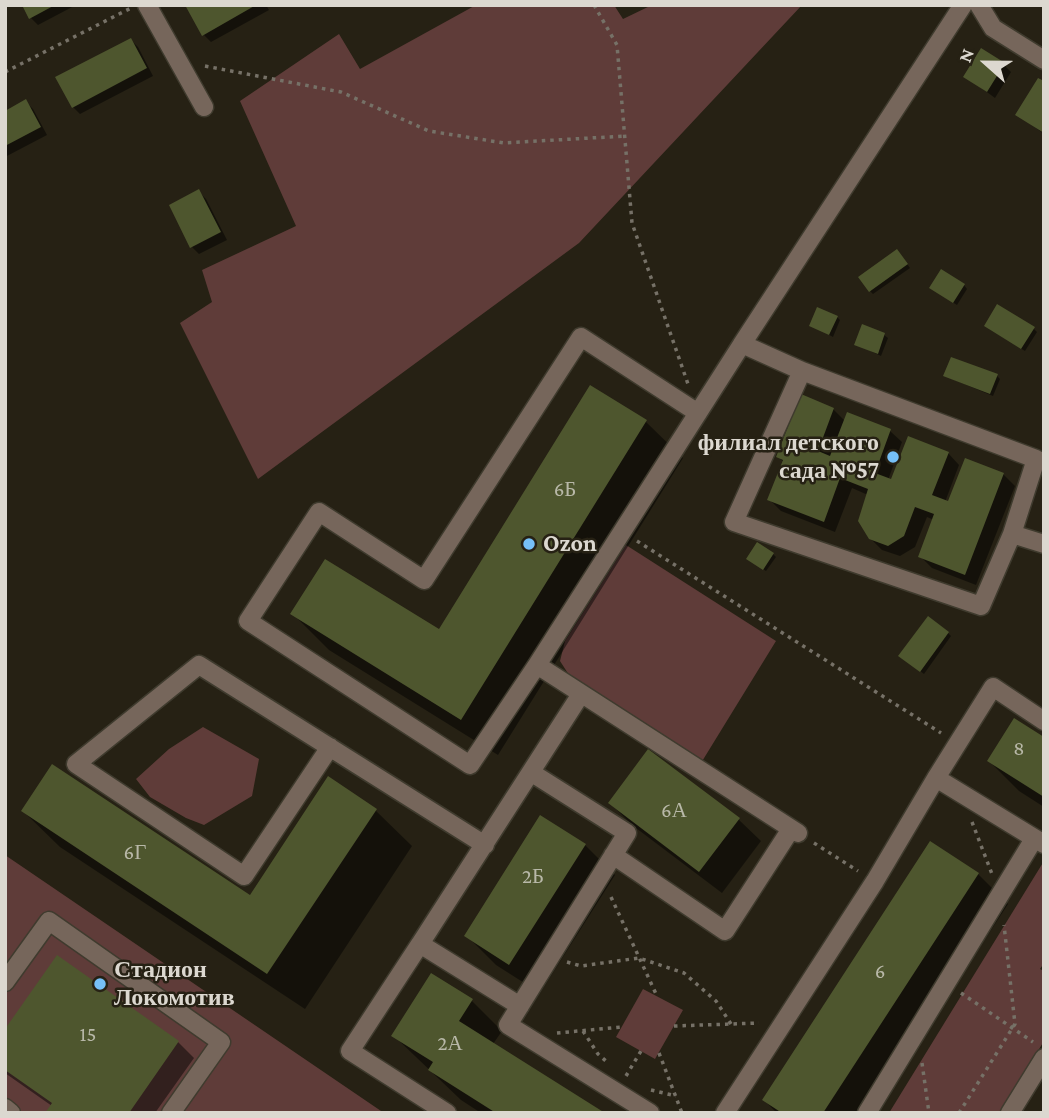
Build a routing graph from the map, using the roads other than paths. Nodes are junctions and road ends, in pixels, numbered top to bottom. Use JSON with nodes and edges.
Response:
{"nodes":[{"id":1,"x":148,"y":5,"type":"edge"},
{"id":2,"x":963,"y":5,"type":"edge"},
{"id":3,"x":979,"y":5,"type":"edge"},
{"id":4,"x":1044,"y":60,"type":"edge"},
{"id":5,"x":204,"y":107,"type":"dead end"},
{"id":6,"x":742,"y":344,"type":"junction"},
{"id":7,"x":802,"y":370,"type":"junction"},
{"id":8,"x":698,"y":413,"type":"junction"},
{"id":9,"x":1012,"y":534,"type":"junction"},
{"id":10,"x":1044,"y":544,"type":"edge"},
{"id":11,"x":537,"y":666,"type":"junction"},
{"id":12,"x":581,"y":694,"type":"junction"},
{"id":13,"x":1044,"y":721,"type":"edge"},
{"id":14,"x":330,"y":747,"type":"junction"},
{"id":15,"x":532,"y":773,"type":"junction"},
{"id":16,"x":936,"y":778,"type":"junction"},
{"id":17,"x":1039,"y":842,"type":"edge"},
{"id":18,"x":485,"y":845,"type":"junction"},
{"id":19,"x":613,"y":855,"type":"junction"},
{"id":20,"x":421,"y":944,"type":"junction"},
{"id":21,"x":7,"y":976,"type":"edge"},
{"id":22,"x":520,"y":1006,"type":"junction"},
{"id":23,"x":1044,"y":1058,"type":"edge"},
{"id":24,"x":5,"y":1108,"type":"edge"},
{"id":25,"x":11,"y":1113,"type":"edge"},
{"id":26,"x":171,"y":1113,"type":"edge"},
{"id":27,"x":447,"y":1113,"type":"edge"},
{"id":28,"x":650,"y":1113,"type":"edge"},
{"id":29,"x":725,"y":1113,"type":"edge"},
{"id":30,"x":867,"y":1113,"type":"edge"},
{"id":31,"x":1010,"y":1113,"type":"edge"}],
"edges":[{"from":1,"to":5,"type":"lane"},
{"from":2,"to":6,"type":"lane"},
{"from":3,"to":4,"type":"lane"},
{"from":6,"to":7,"type":"lane"},
{"from":6,"to":8,"type":"lane"},
{"from":7,"to":9,"type":"lane"},
{"from":7,"to":9,"type":"lane"},
{"from":8,"to":11,"type":"lane"},
{"from":8,"to":11,"type":"lane"},
{"from":9,"to":10,"type":"lane"},
{"from":11,"to":12,"type":"lane"},
{"from":12,"to":15,"type":"lane"},
{"from":12,"to":19,"type":"lane"},
{"from":13,"to":16,"type":"lane"},
{"from":14,"to":14,"type":"lane"},
{"from":14,"to":18,"type":"lane"},
{"from":15,"to":18,"type":"lane"},
{"from":15,"to":19,"type":"lane"},
{"from":16,"to":17,"type":"lane"},
{"from":16,"to":29,"type":"lane"},
{"from":17,"to":30,"type":"lane"},
{"from":18,"to":20,"type":"lane"},
{"from":19,"to":22,"type":"lane"},
{"from":20,"to":22,"type":"lane"},
{"from":20,"to":27,"type":"lane"},
{"from":21,"to":26,"type":"lane"},
{"from":22,"to":28,"type":"lane"},
{"from":23,"to":31,"type":"lane"},
{"from":24,"to":25,"type":"lane"}]}
